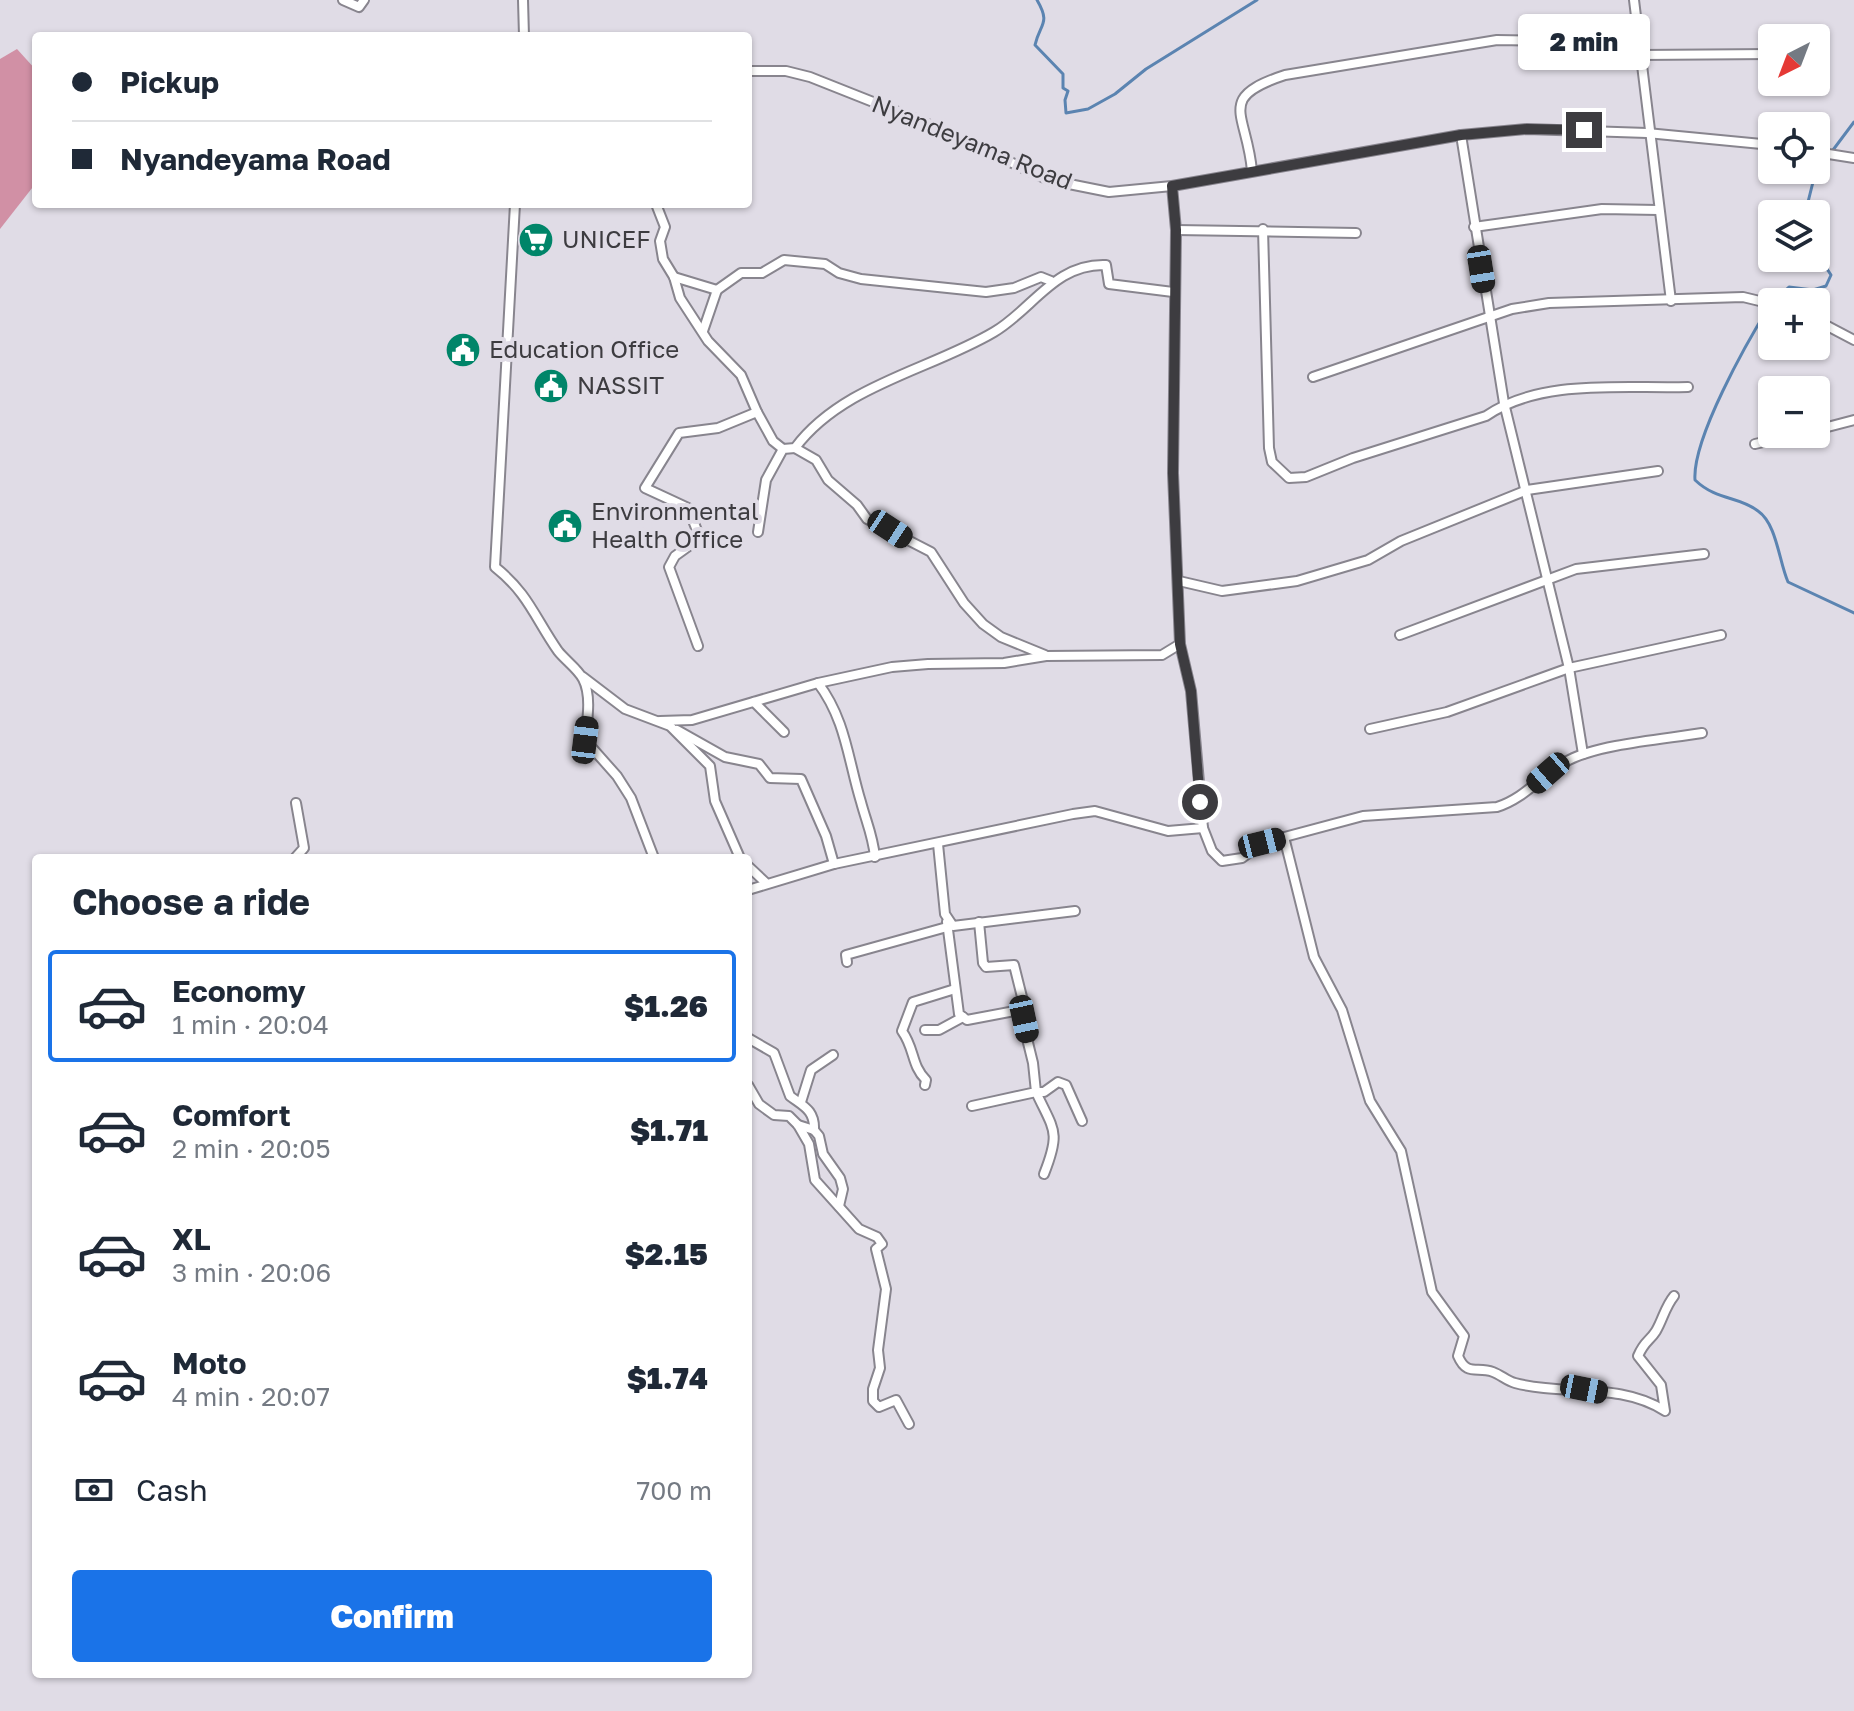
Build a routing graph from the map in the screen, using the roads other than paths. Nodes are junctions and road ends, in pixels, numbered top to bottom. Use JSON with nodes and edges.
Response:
{"nodes":[{"id":1,"x":343,"y":0,"type":"edge"},
{"id":2,"x":364,"y":0,"type":"edge"},
{"id":3,"x":523,"y":0,"type":"edge"},
{"id":4,"x":1634,"y":0,"type":"edge"},
{"id":5,"x":524,"y":32,"type":"edge"},
{"id":6,"x":1638,"y":43,"type":"junction"},
{"id":7,"x":1758,"y":54,"type":"edge"},
{"id":8,"x":1640,"y":55,"type":"junction"},
{"id":9,"x":752,"y":71,"type":"edge"},
{"id":10,"x":1647,"y":133,"type":"junction"},
{"id":11,"x":1461,"y":135,"type":"junction"},
{"id":12,"x":1758,"y":144,"type":"edge"},
{"id":13,"x":1830,"y":154,"type":"edge"},
{"id":14,"x":1854,"y":158,"type":"edge"},
{"id":15,"x":1252,"y":171,"type":"junction"},
{"id":16,"x":1172,"y":186,"type":"junction"},
{"id":17,"x":515,"y":208,"type":"edge"},
{"id":18,"x":658,"y":208,"type":"edge"},
{"id":19,"x":1658,"y":210,"type":"junction"},
{"id":20,"x":1474,"y":227,"type":"junction"},
{"id":21,"x":1263,"y":229,"type":"junction"},
{"id":22,"x":1176,"y":230,"type":"junction"},
{"id":23,"x":1356,"y":233,"type":"dead end"},
{"id":24,"x":674,"y":277,"type":"junction"},
{"id":25,"x":1051,"y":281,"type":"junction"},
{"id":26,"x":717,"y":290,"type":"junction"},
{"id":27,"x":1173,"y":292,"type":"junction"},
{"id":28,"x":1671,"y":301,"type":"junction"},
{"id":29,"x":1758,"y":301,"type":"edge"},
{"id":30,"x":1489,"y":314,"type":"junction"},
{"id":31,"x":1830,"y":327,"type":"edge"},
{"id":32,"x":703,"y":331,"type":"junction"},
{"id":33,"x":1854,"y":340,"type":"edge"},
{"id":34,"x":1313,"y":377,"type":"dead end"},
{"id":35,"x":1688,"y":387,"type":"dead end"},
{"id":36,"x":1504,"y":403,"type":"junction"},
{"id":37,"x":757,"y":412,"type":"junction"},
{"id":38,"x":1854,"y":420,"type":"edge"},
{"id":39,"x":1830,"y":426,"type":"edge"},
{"id":40,"x":1758,"y":443,"type":"edge"},
{"id":41,"x":1755,"y":444,"type":"dead end"},
{"id":42,"x":795,"y":448,"type":"junction"},
{"id":43,"x":783,"y":449,"type":"junction"},
{"id":44,"x":1658,"y":471,"type":"dead end"},
{"id":45,"x":1527,"y":490,"type":"junction"},
{"id":46,"x":758,"y":532,"type":"dead end"},
{"id":47,"x":1704,"y":554,"type":"dead end"},
{"id":48,"x":1547,"y":580,"type":"junction"},
{"id":49,"x":1179,"y":581,"type":"junction"},
{"id":50,"x":1400,"y":635,"type":"dead end"},
{"id":51,"x":1721,"y":635,"type":"dead end"},
{"id":52,"x":1180,"y":644,"type":"junction"},
{"id":53,"x":698,"y":646,"type":"dead end"},
{"id":54,"x":1046,"y":656,"type":"junction"},
{"id":55,"x":1569,"y":668,"type":"junction"},
{"id":56,"x":582,"y":677,"type":"junction"},
{"id":57,"x":818,"y":683,"type":"junction"},
{"id":58,"x":773,"y":697,"type":"junction"},
{"id":59,"x":754,"y":702,"type":"junction"},
{"id":60,"x":771,"y":716,"type":"junction"},
{"id":61,"x":656,"y":721,"type":"junction"},
{"id":62,"x":670,"y":726,"type":"junction"},
{"id":63,"x":1370,"y":729,"type":"dead end"},
{"id":64,"x":784,"y":732,"type":"dead end"},
{"id":65,"x":1702,"y":733,"type":"dead end"},
{"id":66,"x":1583,"y":754,"type":"junction"},
{"id":67,"x":296,"y":803,"type":"dead end"},
{"id":68,"x":1203,"y":828,"type":"junction"},
{"id":69,"x":1284,"y":837,"type":"junction"},
{"id":70,"x":938,"y":844,"type":"junction"},
{"id":71,"x":299,"y":854,"type":"edge"},
{"id":72,"x":652,"y":854,"type":"edge"},
{"id":73,"x":738,"y":854,"type":"edge"},
{"id":74,"x":875,"y":857,"type":"junction"},
{"id":75,"x":834,"y":864,"type":"junction"},
{"id":76,"x":752,"y":870,"type":"edge"},
{"id":77,"x":765,"y":882,"type":"junction"},
{"id":78,"x":752,"y":888,"type":"edge"},
{"id":79,"x":1075,"y":911,"type":"dead end"},
{"id":80,"x":979,"y":922,"type":"junction"},
{"id":81,"x":947,"y":924,"type":"junction"},
{"id":82,"x":847,"y":962,"type":"dead end"},
{"id":83,"x":955,"y":989,"type":"junction"},
{"id":84,"x":1020,"y":1010,"type":"junction"},
{"id":85,"x":963,"y":1017,"type":"junction"},
{"id":86,"x":925,"y":1030,"type":"dead end"},
{"id":87,"x":752,"y":1040,"type":"edge"},
{"id":88,"x":833,"y":1055,"type":"dead end"},
{"id":89,"x":925,"y":1085,"type":"dead end"},
{"id":90,"x":752,"y":1092,"type":"edge"},
{"id":91,"x":1036,"y":1092,"type":"junction"},
{"id":92,"x":801,"y":1102,"type":"junction"},
{"id":93,"x":972,"y":1106,"type":"dead end"},
{"id":94,"x":1082,"y":1121,"type":"dead end"},
{"id":95,"x":798,"y":1125,"type":"junction"},
{"id":96,"x":814,"y":1130,"type":"junction"},
{"id":97,"x":1044,"y":1174,"type":"dead end"},
{"id":98,"x":839,"y":1206,"type":"junction"},
{"id":99,"x":1674,"y":1296,"type":"dead end"},
{"id":100,"x":909,"y":1424,"type":"dead end"}],
"edges":[{"from":1,"to":2,"type":"street"},
{"from":3,"to":5,"type":"street"},
{"from":4,"to":6,"type":"street"},
{"from":6,"to":8,"type":"street"},
{"from":6,"to":15,"type":"street"},
{"from":7,"to":8,"type":"street"},
{"from":8,"to":10,"type":"street"},
{"from":9,"to":16,"type":"street","name":"Nyandeyama Road"},
{"from":10,"to":11,"type":"street","name":"Nyandeyama Road"},
{"from":10,"to":12,"type":"street","name":"Nyandeyama Road"},
{"from":10,"to":19,"type":"street"},
{"from":11,"to":15,"type":"street","name":"Nyandeyama Road"},
{"from":11,"to":20,"type":"street"},
{"from":13,"to":14,"type":"street"},
{"from":15,"to":16,"type":"street","name":"Nyandeyama Road"},
{"from":16,"to":22,"type":"street"},
{"from":17,"to":56,"type":"street"},
{"from":18,"to":24,"type":"street"},
{"from":19,"to":20,"type":"street"},
{"from":19,"to":28,"type":"street"},
{"from":20,"to":30,"type":"street"},
{"from":21,"to":22,"type":"street"},
{"from":21,"to":23,"type":"street"},
{"from":21,"to":36,"type":"street"},
{"from":22,"to":27,"type":"street"},
{"from":24,"to":26,"type":"street"},
{"from":24,"to":32,"type":"street"},
{"from":25,"to":26,"type":"street"},
{"from":25,"to":27,"type":"street"},
{"from":25,"to":42,"type":"street"},
{"from":26,"to":32,"type":"street"},
{"from":27,"to":49,"type":"street"},
{"from":28,"to":29,"type":"street"},
{"from":28,"to":30,"type":"street"},
{"from":30,"to":34,"type":"street"},
{"from":30,"to":36,"type":"street"},
{"from":31,"to":33,"type":"street"},
{"from":32,"to":37,"type":"street"},
{"from":35,"to":36,"type":"street"},
{"from":36,"to":45,"type":"street"},
{"from":37,"to":43,"type":"street"},
{"from":37,"to":53,"type":"street"},
{"from":38,"to":39,"type":"street"},
{"from":40,"to":41,"type":"street"},
{"from":42,"to":43,"type":"street"},
{"from":42,"to":54,"type":"street"},
{"from":43,"to":46,"type":"street"},
{"from":44,"to":45,"type":"street"},
{"from":45,"to":48,"type":"street"},
{"from":45,"to":49,"type":"street"},
{"from":47,"to":48,"type":"street"},
{"from":48,"to":50,"type":"street"},
{"from":48,"to":55,"type":"street"},
{"from":49,"to":52,"type":"street"},
{"from":51,"to":55,"type":"street"},
{"from":52,"to":54,"type":"street"},
{"from":52,"to":68,"type":"street"},
{"from":54,"to":57,"type":"street"},
{"from":55,"to":63,"type":"street"},
{"from":55,"to":66,"type":"street"},
{"from":56,"to":61,"type":"street"},
{"from":56,"to":72,"type":"street"},
{"from":57,"to":58,"type":"street"},
{"from":57,"to":74,"type":"street"},
{"from":58,"to":59,"type":"street"},
{"from":58,"to":60,"type":"street"},
{"from":59,"to":60,"type":"street"},
{"from":59,"to":61,"type":"street"},
{"from":60,"to":64,"type":"street"},
{"from":61,"to":62,"type":"street"},
{"from":62,"to":73,"type":"street"},
{"from":62,"to":75,"type":"street"},
{"from":65,"to":66,"type":"street"},
{"from":66,"to":69,"type":"street"},
{"from":67,"to":71,"type":"street"},
{"from":68,"to":69,"type":"street"},
{"from":68,"to":70,"type":"street"},
{"from":69,"to":99,"type":"street"},
{"from":70,"to":74,"type":"street"},
{"from":70,"to":81,"type":"street"},
{"from":74,"to":75,"type":"street"},
{"from":75,"to":77,"type":"street"},
{"from":76,"to":77,"type":"street"},
{"from":77,"to":78,"type":"street"},
{"from":79,"to":80,"type":"street"},
{"from":80,"to":81,"type":"street"},
{"from":80,"to":84,"type":"street"},
{"from":81,"to":82,"type":"street"},
{"from":81,"to":83,"type":"street"},
{"from":83,"to":85,"type":"street"},
{"from":83,"to":89,"type":"street"},
{"from":84,"to":85,"type":"street"},
{"from":84,"to":91,"type":"street"},
{"from":85,"to":86,"type":"street"},
{"from":87,"to":92,"type":"street"},
{"from":88,"to":92,"type":"street"},
{"from":90,"to":95,"type":"street"},
{"from":91,"to":93,"type":"street"},
{"from":91,"to":94,"type":"street"},
{"from":91,"to":97,"type":"street"},
{"from":92,"to":96,"type":"street"},
{"from":95,"to":96,"type":"street"},
{"from":95,"to":98,"type":"street"},
{"from":96,"to":98,"type":"street"},
{"from":98,"to":100,"type":"street"}]}
